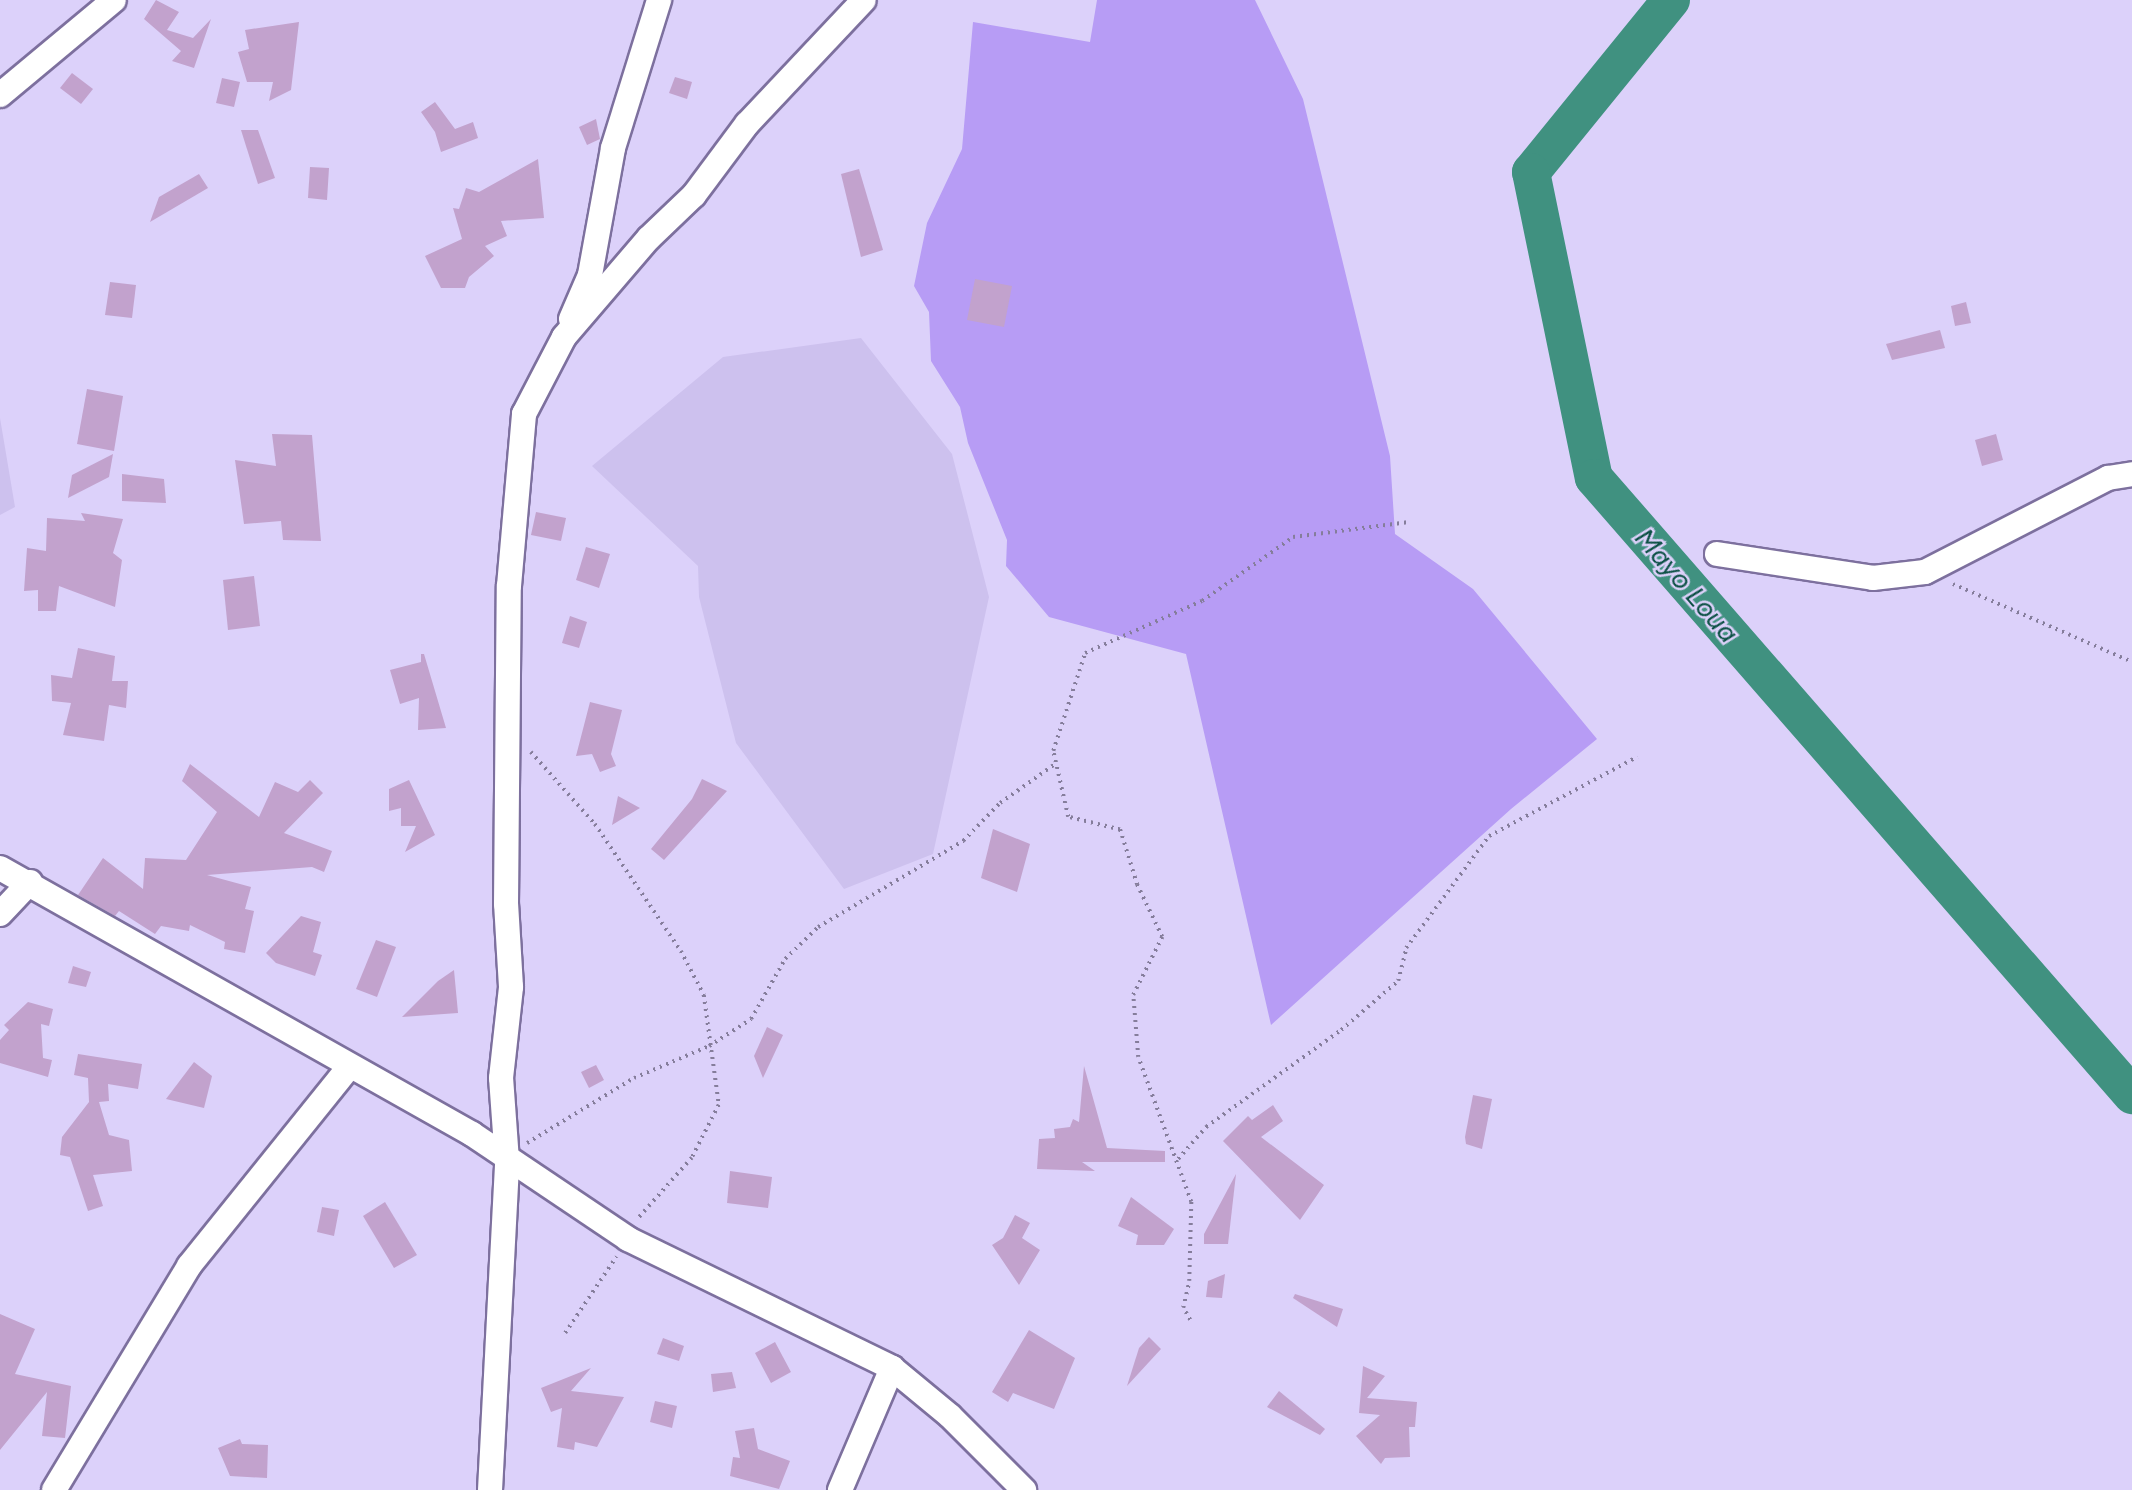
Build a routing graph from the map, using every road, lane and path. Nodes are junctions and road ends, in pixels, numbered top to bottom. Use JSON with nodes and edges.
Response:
{"nodes":[{"id":1,"x":114,"y":0,"type":"edge"},
{"id":2,"x":659,"y":0,"type":"edge"},
{"id":3,"x":864,"y":0,"type":"edge"},
{"id":4,"x":0,"y":95,"type":"edge"},
{"id":5,"x":564,"y":337,"type":"junction"},
{"id":6,"x":2132,"y":474,"type":"edge"},
{"id":7,"x":1409,"y":522,"type":"dead end"},
{"id":8,"x":1717,"y":554,"type":"dead end"},
{"id":9,"x":1925,"y":572,"type":"junction"},
{"id":10,"x":2132,"y":662,"type":"edge"},
{"id":11,"x":508,"y":723,"type":"junction"},
{"id":12,"x":1637,"y":757,"type":"dead end"},
{"id":13,"x":1055,"y":763,"type":"junction"},
{"id":14,"x":0,"y":868,"type":"edge"},
{"id":15,"x":30,"y":882,"type":"junction"},
{"id":16,"x":0,"y":914,"type":"edge"},
{"id":17,"x":709,"y":1046,"type":"junction"},
{"id":18,"x":349,"y":1067,"type":"junction"},
{"id":19,"x":1178,"y":1158,"type":"junction"},
{"id":20,"x":507,"y":1161,"type":"junction"},
{"id":21,"x":628,"y":1239,"type":"junction"},
{"id":22,"x":1190,"y":1320,"type":"dead end"},
{"id":23,"x":565,"y":1334,"type":"dead end"},
{"id":24,"x":892,"y":1368,"type":"junction"},
{"id":25,"x":54,"y":1490,"type":"edge"},
{"id":26,"x":490,"y":1490,"type":"edge"},
{"id":27,"x":840,"y":1490,"type":"edge"},
{"id":28,"x":1024,"y":1490,"type":"edge"}],
"edges":[{"from":1,"to":4,"type":"street"},
{"from":2,"to":5,"type":"street"},
{"from":3,"to":5,"type":"street"},
{"from":5,"to":11,"type":"street"},
{"from":6,"to":9,"type":"street"},
{"from":7,"to":13,"type":"path"},
{"from":8,"to":9,"type":"street"},
{"from":9,"to":10,"type":"path"},
{"from":11,"to":17,"type":"path"},
{"from":11,"to":20,"type":"street"},
{"from":12,"to":19,"type":"path"},
{"from":13,"to":17,"type":"path"},
{"from":13,"to":19,"type":"path"},
{"from":14,"to":15,"type":"street"},
{"from":15,"to":16,"type":"street"},
{"from":15,"to":18,"type":"street"},
{"from":17,"to":20,"type":"path"},
{"from":17,"to":21,"type":"path"},
{"from":18,"to":20,"type":"street"},
{"from":18,"to":25,"type":"street"},
{"from":19,"to":22,"type":"path"},
{"from":20,"to":21,"type":"street"},
{"from":20,"to":26,"type":"street"},
{"from":21,"to":23,"type":"path"},
{"from":21,"to":24,"type":"street"},
{"from":24,"to":27,"type":"street"},
{"from":24,"to":28,"type":"street"}]}
